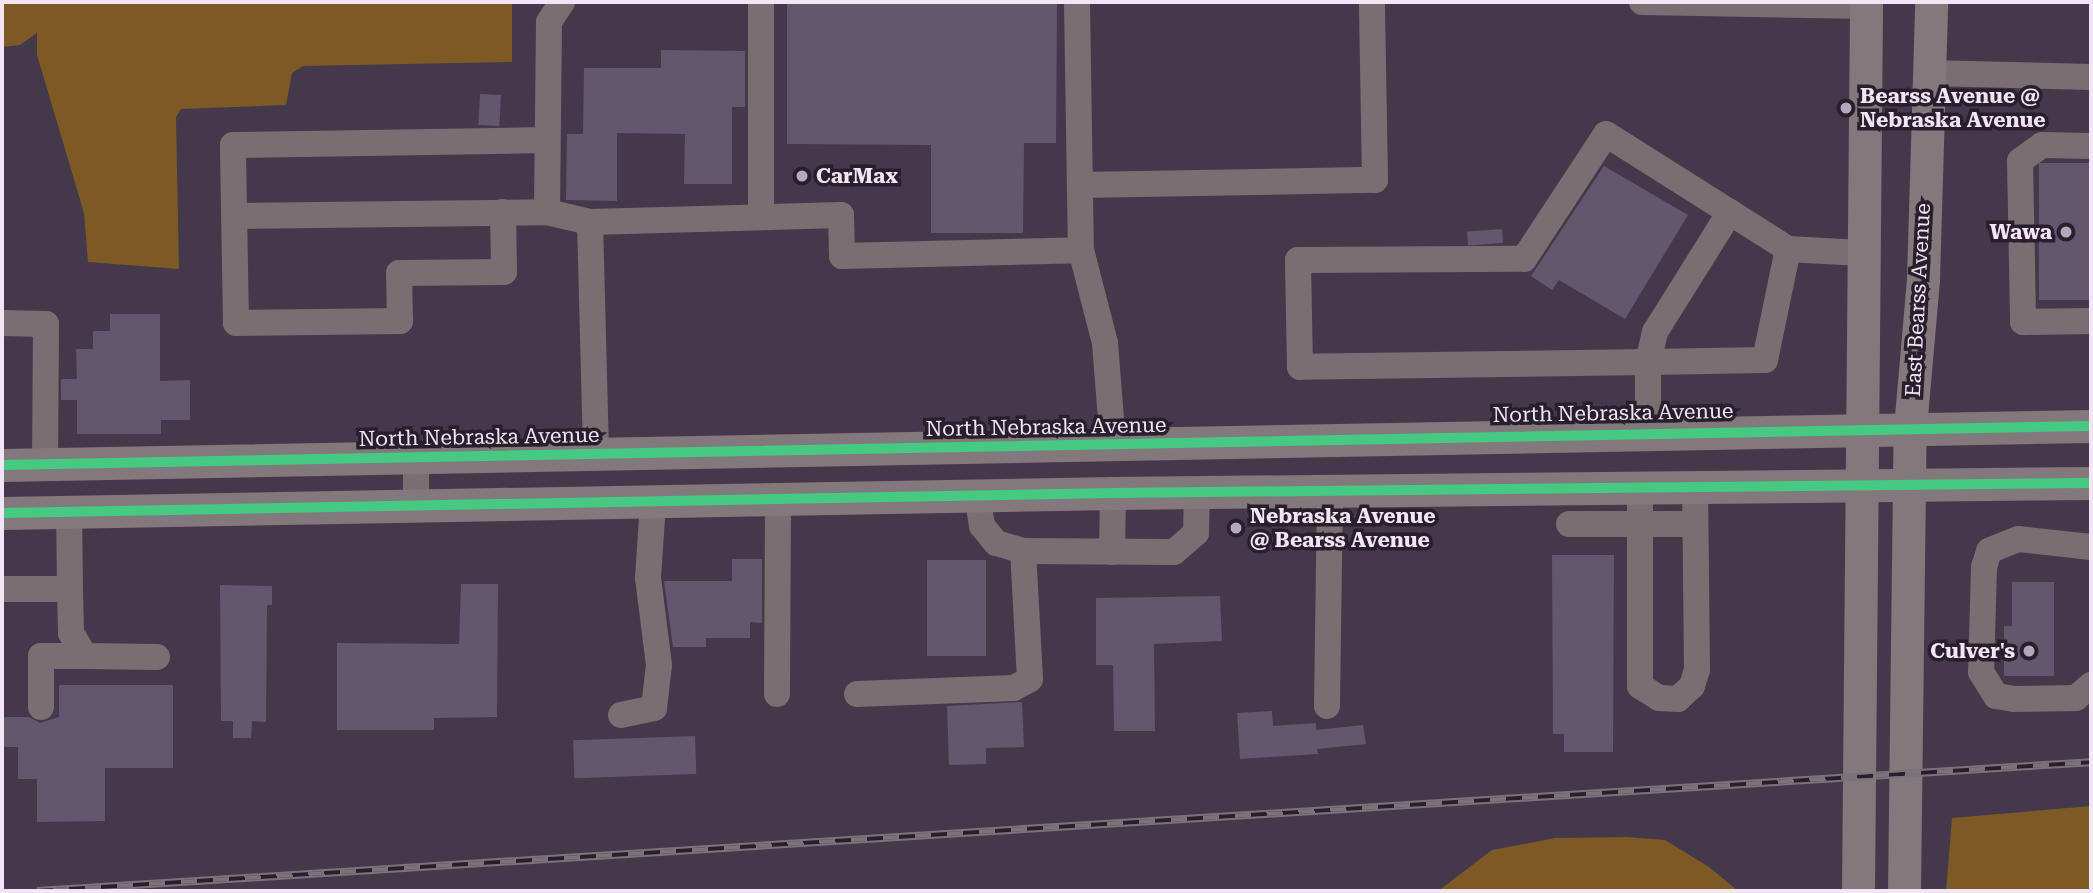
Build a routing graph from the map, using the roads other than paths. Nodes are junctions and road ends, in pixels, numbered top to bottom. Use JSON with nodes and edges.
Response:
{"nodes":[{"id":1,"x":562,"y":2,"type":"edge"},
{"id":2,"x":761,"y":2,"type":"edge"},
{"id":3,"x":1077,"y":2,"type":"edge"},
{"id":4,"x":1372,"y":2,"type":"edge"},
{"id":5,"x":1642,"y":2,"type":"edge"},
{"id":6,"x":1930,"y":2,"type":"edge"},
{"id":7,"x":1866,"y":4,"type":"edge"},
{"id":8,"x":1927,"y":73,"type":"junction"},
{"id":9,"x":2091,"y":77,"type":"edge"},
{"id":10,"x":547,"y":140,"type":"junction"},
{"id":11,"x":2091,"y":146,"type":"edge"},
{"id":12,"x":1080,"y":185,"type":"junction"},
{"id":13,"x":503,"y":212,"type":"junction"},
{"id":14,"x":547,"y":212,"type":"junction"},
{"id":15,"x":1730,"y":212,"type":"junction"},
{"id":16,"x":234,"y":216,"type":"junction"},
{"id":17,"x":761,"y":218,"type":"junction"},
{"id":18,"x":590,"y":222,"type":"junction"},
{"id":19,"x":1788,"y":249,"type":"junction"},
{"id":20,"x":1081,"y":250,"type":"junction"},
{"id":21,"x":1861,"y":253,"type":"junction"},
{"id":22,"x":2091,"y":321,"type":"edge"},
{"id":23,"x":2,"y":323,"type":"edge"},
{"id":24,"x":1648,"y":362,"type":"junction"},
{"id":25,"x":2091,"y":426,"type":"edge"},
{"id":26,"x":1859,"y":428,"type":"junction"},
{"id":27,"x":1910,"y":428,"type":"junction"},
{"id":28,"x":1648,"y":431,"type":"junction"},
{"id":29,"x":1113,"y":445,"type":"junction"},
{"id":30,"x":596,"y":455,"type":"junction"},
{"id":31,"x":416,"y":458,"type":"junction"},
{"id":32,"x":45,"y":464,"type":"junction"},
{"id":33,"x":2,"y":465,"type":"edge"},
{"id":34,"x":2091,"y":484,"type":"edge"},
{"id":35,"x":1910,"y":485,"type":"junction"},
{"id":36,"x":1860,"y":486,"type":"junction"},
{"id":37,"x":1695,"y":487,"type":"junction"},
{"id":38,"x":1640,"y":488,"type":"junction"},
{"id":39,"x":1330,"y":491,"type":"junction"},
{"id":40,"x":1197,"y":492,"type":"junction"},
{"id":41,"x":1113,"y":493,"type":"junction"},
{"id":42,"x":977,"y":496,"type":"junction"},
{"id":43,"x":778,"y":500,"type":"junction"},
{"id":44,"x":653,"y":502,"type":"junction"},
{"id":45,"x":416,"y":507,"type":"junction"},
{"id":46,"x":69,"y":512,"type":"junction"},
{"id":47,"x":2,"y":513,"type":"edge"},
{"id":48,"x":1569,"y":524,"type":"dead end"},
{"id":49,"x":1695,"y":524,"type":"junction"},
{"id":50,"x":1640,"y":525,"type":"junction"},
{"id":51,"x":2091,"y":547,"type":"edge"},
{"id":52,"x":1023,"y":551,"type":"junction"},
{"id":53,"x":1112,"y":552,"type":"junction"},
{"id":54,"x":2,"y":589,"type":"edge"},
{"id":55,"x":70,"y":589,"type":"junction"},
{"id":56,"x":85,"y":656,"type":"junction"},
{"id":57,"x":157,"y":657,"type":"dead end"},
{"id":58,"x":2091,"y":685,"type":"edge"},
{"id":59,"x":777,"y":694,"type":"dead end"},
{"id":60,"x":857,"y":694,"type":"dead end"},
{"id":61,"x":41,"y":706,"type":"dead end"},
{"id":62,"x":1327,"y":706,"type":"dead end"},
{"id":63,"x":621,"y":715,"type":"dead end"},
{"id":64,"x":1858,"y":891,"type":"edge"},
{"id":65,"x":1903,"y":891,"type":"edge"}],
"edges":[{"from":1,"to":10,"type":"street"},
{"from":2,"to":17,"type":"street"},
{"from":3,"to":12,"type":"street"},
{"from":4,"to":12,"type":"street"},
{"from":5,"to":7,"type":"street"},
{"from":6,"to":8,"type":"main road","name":"East Bearss Avenue"},
{"from":7,"to":21,"type":"main road"},
{"from":8,"to":9,"type":"street"},
{"from":8,"to":27,"type":"main road","name":"East Bearss Avenue"},
{"from":10,"to":14,"type":"street"},
{"from":10,"to":16,"type":"street"},
{"from":11,"to":22,"type":"street"},
{"from":12,"to":20,"type":"street"},
{"from":13,"to":14,"type":"street"},
{"from":13,"to":16,"type":"street"},
{"from":13,"to":16,"type":"street"},
{"from":14,"to":18,"type":"street"},
{"from":15,"to":19,"type":"street"},
{"from":15,"to":24,"type":"street"},
{"from":15,"to":24,"type":"street"},
{"from":17,"to":18,"type":"street"},
{"from":17,"to":20,"type":"street"},
{"from":18,"to":30,"type":"street"},
{"from":19,"to":21,"type":"street"},
{"from":19,"to":24,"type":"street"},
{"from":20,"to":29,"type":"street"},
{"from":21,"to":26,"type":"main road"},
{"from":23,"to":32,"type":"street"},
{"from":24,"to":28,"type":"street"},
{"from":25,"to":27,"type":"main road","name":"North Nebraska Avenue"},
{"from":26,"to":27,"type":"main road","name":"North Nebraska Avenue"},
{"from":26,"to":28,"type":"main road","name":"North Nebraska Avenue"},
{"from":26,"to":36,"type":"main road"},
{"from":27,"to":35,"type":"main road","name":"East Bearss Avenue"},
{"from":28,"to":29,"type":"main road","name":"North Nebraska Avenue"},
{"from":29,"to":30,"type":"main road","name":"North Nebraska Avenue"},
{"from":29,"to":41,"type":"main road"},
{"from":30,"to":31,"type":"main road","name":"North Nebraska Avenue"},
{"from":31,"to":32,"type":"main road","name":"North Nebraska Avenue"},
{"from":31,"to":45,"type":"street"},
{"from":32,"to":33,"type":"main road","name":"North Nebraska Avenue"},
{"from":34,"to":35,"type":"main road"},
{"from":35,"to":36,"type":"main road"},
{"from":35,"to":65,"type":"main road","name":"East Bearss Avenue"},
{"from":36,"to":37,"type":"main road"},
{"from":36,"to":64,"type":"main road"},
{"from":37,"to":38,"type":"main road"},
{"from":37,"to":49,"type":"street"},
{"from":38,"to":39,"type":"main road"},
{"from":38,"to":50,"type":"street"},
{"from":39,"to":40,"type":"main road"},
{"from":39,"to":62,"type":"street"},
{"from":40,"to":41,"type":"main road"},
{"from":40,"to":53,"type":"street"},
{"from":41,"to":42,"type":"main road"},
{"from":41,"to":53,"type":"street"},
{"from":42,"to":43,"type":"main road"},
{"from":42,"to":52,"type":"street"},
{"from":43,"to":44,"type":"main road"},
{"from":43,"to":59,"type":"street"},
{"from":44,"to":45,"type":"main road"},
{"from":44,"to":63,"type":"street"},
{"from":45,"to":46,"type":"main road"},
{"from":46,"to":47,"type":"main road"},
{"from":46,"to":55,"type":"street"},
{"from":48,"to":50,"type":"street"},
{"from":49,"to":50,"type":"street"},
{"from":49,"to":50,"type":"street"},
{"from":51,"to":58,"type":"street"},
{"from":52,"to":53,"type":"street"},
{"from":52,"to":60,"type":"street"},
{"from":54,"to":55,"type":"street"},
{"from":55,"to":56,"type":"street"},
{"from":56,"to":57,"type":"street"},
{"from":56,"to":61,"type":"street"}]}
